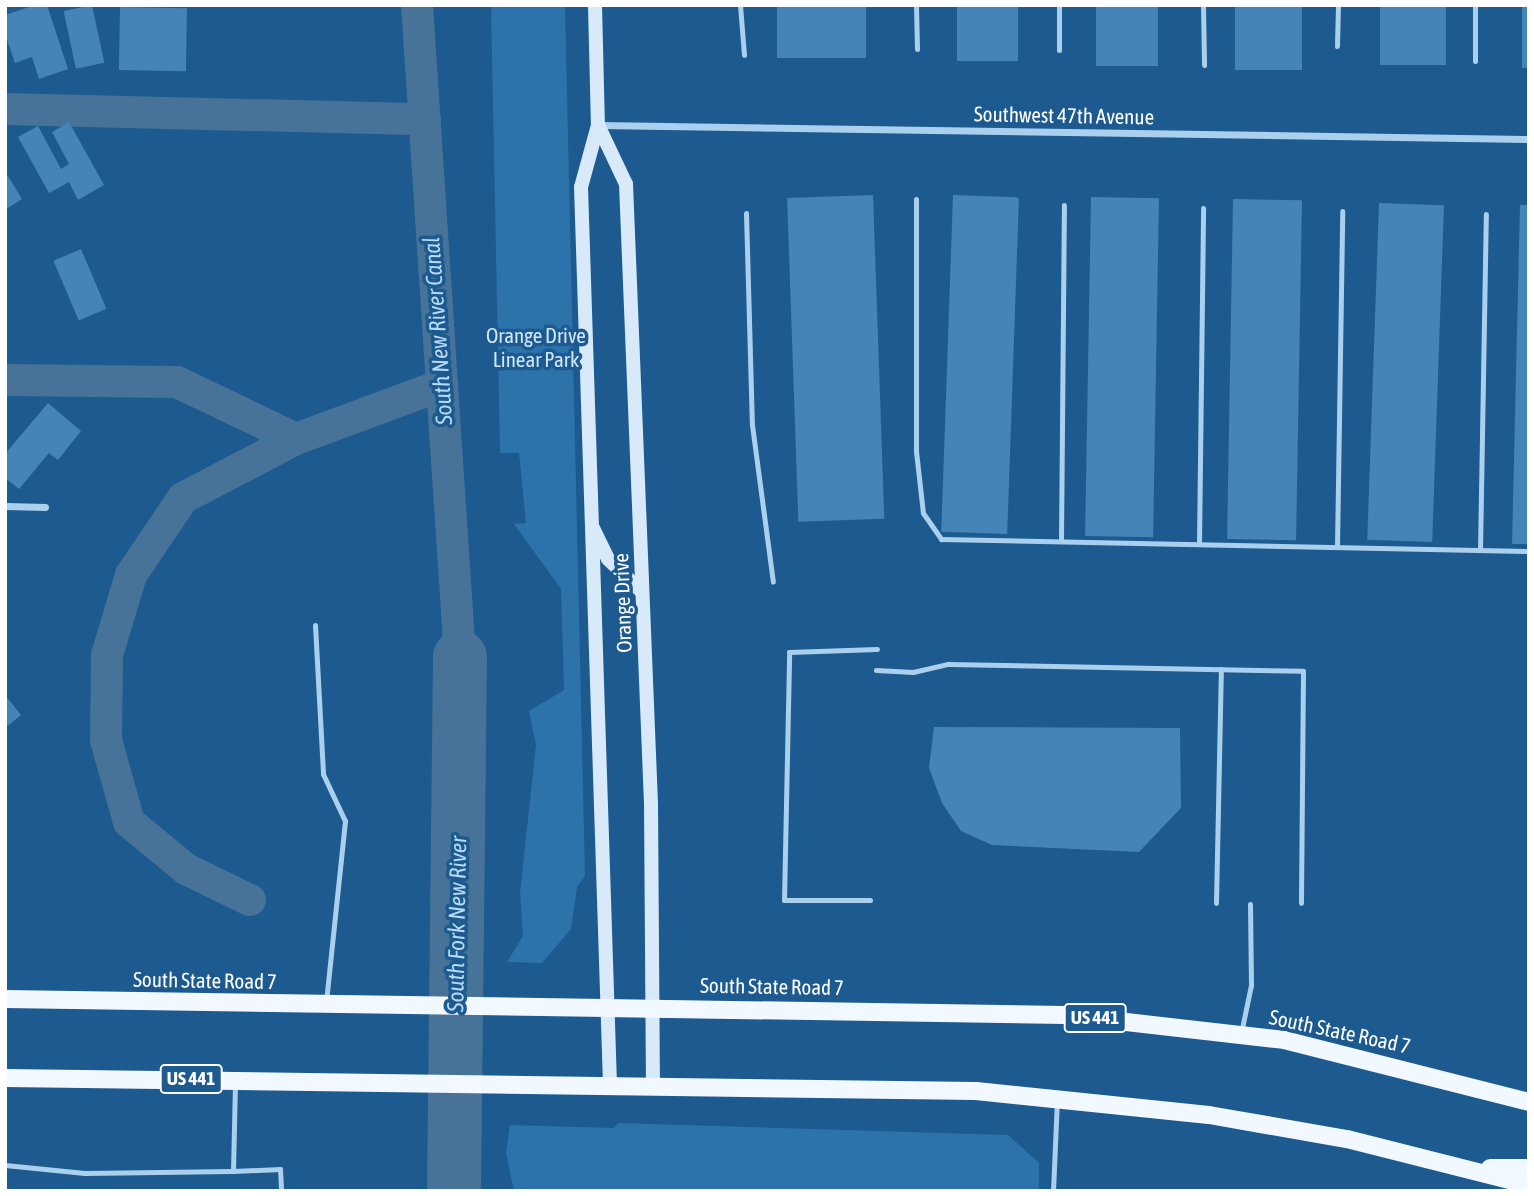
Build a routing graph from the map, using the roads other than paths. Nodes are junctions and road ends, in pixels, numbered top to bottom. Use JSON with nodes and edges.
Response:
{"nodes":[{"id":1,"x":595,"y":5,"type":"edge"},
{"id":2,"x":740,"y":5,"type":"edge"},
{"id":3,"x":916,"y":5,"type":"edge"},
{"id":4,"x":1059,"y":5,"type":"edge"},
{"id":5,"x":1203,"y":5,"type":"edge"},
{"id":6,"x":1338,"y":5,"type":"edge"},
{"id":7,"x":1475,"y":5,"type":"edge"},
{"id":8,"x":1337,"y":46,"type":"dead end"},
{"id":9,"x":917,"y":49,"type":"dead end"},
{"id":10,"x":1059,"y":50,"type":"dead end"},
{"id":11,"x":744,"y":55,"type":"dead end"},
{"id":12,"x":1475,"y":61,"type":"dead end"},
{"id":13,"x":1204,"y":65,"type":"dead end"},
{"id":14,"x":598,"y":125,"type":"junction"},
{"id":15,"x":1529,"y":139,"type":"edge"},
{"id":16,"x":916,"y":199,"type":"dead end"},
{"id":17,"x":1064,"y":205,"type":"dead end"},
{"id":18,"x":1203,"y":208,"type":"dead end"},
{"id":19,"x":1342,"y":211,"type":"dead end"},
{"id":20,"x":746,"y":213,"type":"dead end"},
{"id":21,"x":1486,"y":214,"type":"dead end"},
{"id":22,"x":5,"y":506,"type":"edge"},
{"id":23,"x":44,"y":507,"type":"dead end"},
{"id":24,"x":590,"y":524,"type":"junction"},
{"id":25,"x":1061,"y":541,"type":"junction"},
{"id":26,"x":1199,"y":544,"type":"junction"},
{"id":27,"x":1337,"y":547,"type":"junction"},
{"id":28,"x":1480,"y":550,"type":"junction"},
{"id":29,"x":1529,"y":551,"type":"edge"},
{"id":30,"x":773,"y":582,"type":"dead end"},
{"id":31,"x":642,"y":592,"type":"junction"},
{"id":32,"x":315,"y":625,"type":"dead end"},
{"id":33,"x":877,"y":649,"type":"dead end"},
{"id":34,"x":1221,"y":669,"type":"junction"},
{"id":35,"x":876,"y":670,"type":"dead end"},
{"id":36,"x":870,"y":900,"type":"dead end"},
{"id":37,"x":1216,"y":903,"type":"dead end"},
{"id":38,"x":1301,"y":903,"type":"dead end"},
{"id":39,"x":1250,"y":904,"type":"dead end"},
{"id":40,"x":5,"y":999,"type":"edge"},
{"id":41,"x":325,"y":1005,"type":"junction"},
{"id":42,"x":608,"y":1007,"type":"junction"},
{"id":43,"x":653,"y":1007,"type":"junction"},
{"id":44,"x":1241,"y":1035,"type":"junction"},
{"id":45,"x":5,"y":1078,"type":"edge"},
{"id":46,"x":235,"y":1080,"type":"junction"},
{"id":47,"x":610,"y":1086,"type":"junction"},
{"id":48,"x":653,"y":1086,"type":"junction"},
{"id":49,"x":1057,"y":1098,"type":"junction"},
{"id":50,"x":1529,"y":1102,"type":"edge"},
{"id":51,"x":5,"y":1165,"type":"edge"},
{"id":52,"x":1469,"y":1168,"type":"junction"},
{"id":53,"x":1529,"y":1168,"type":"edge"},
{"id":54,"x":233,"y":1171,"type":"junction"},
{"id":55,"x":1529,"y":1185,"type":"edge"},
{"id":56,"x":281,"y":1191,"type":"edge"},
{"id":57,"x":1053,"y":1191,"type":"edge"}],
"edges":[{"from":1,"to":14,"type":"street","name":"Orange Drive"},
{"from":2,"to":11,"type":"lane"},
{"from":3,"to":9,"type":"lane"},
{"from":4,"to":10,"type":"lane"},
{"from":5,"to":13,"type":"lane"},
{"from":6,"to":8,"type":"lane"},
{"from":7,"to":12,"type":"lane"},
{"from":14,"to":15,"type":"street","name":"Southwest 47th Avenue"},
{"from":14,"to":24,"type":"street","name":"Orange Drive"},
{"from":14,"to":31,"type":"street","name":"Orange Drive"},
{"from":16,"to":25,"type":"lane"},
{"from":17,"to":25,"type":"lane"},
{"from":18,"to":26,"type":"lane"},
{"from":19,"to":27,"type":"lane"},
{"from":20,"to":30,"type":"lane"},
{"from":21,"to":28,"type":"lane"},
{"from":22,"to":23,"type":"street"},
{"from":24,"to":31,"type":"street"},
{"from":24,"to":42,"type":"street","name":"Orange Drive"},
{"from":25,"to":26,"type":"lane"},
{"from":26,"to":27,"type":"lane"},
{"from":27,"to":28,"type":"lane"},
{"from":28,"to":29,"type":"lane"},
{"from":31,"to":43,"type":"street","name":"Orange Drive"},
{"from":32,"to":41,"type":"lane"},
{"from":33,"to":36,"type":"lane"},
{"from":34,"to":35,"type":"lane"},
{"from":34,"to":37,"type":"lane"},
{"from":34,"to":38,"type":"lane"},
{"from":39,"to":44,"type":"lane"},
{"from":40,"to":41,"type":"main road","name":"South State Road 7","number":"US 441"},
{"from":41,"to":42,"type":"main road","name":"South State Road 7","number":"US 441"},
{"from":42,"to":43,"type":"main road","name":"South State Road 7","number":"US 441"},
{"from":42,"to":47,"type":"street","name":"Orange Drive"},
{"from":43,"to":44,"type":"main road","name":"South State Road 7","number":"US 441"},
{"from":43,"to":48,"type":"street","name":"Orange Drive"},
{"from":44,"to":50,"type":"main road","name":"South State Road 7","number":"US 441"},
{"from":45,"to":46,"type":"main road","number":"US 441"},
{"from":46,"to":47,"type":"main road","number":"US 441"},
{"from":46,"to":54,"type":"lane"},
{"from":47,"to":48,"type":"main road","number":"US 441"},
{"from":48,"to":49,"type":"main road","number":"US 441"},
{"from":49,"to":52,"type":"main road","number":"US 441"},
{"from":49,"to":57,"type":"lane"},
{"from":51,"to":54,"type":"lane"},
{"from":52,"to":53,"type":"main road"},
{"from":52,"to":55,"type":"main road","number":"US 441"},
{"from":54,"to":56,"type":"lane"}]}
